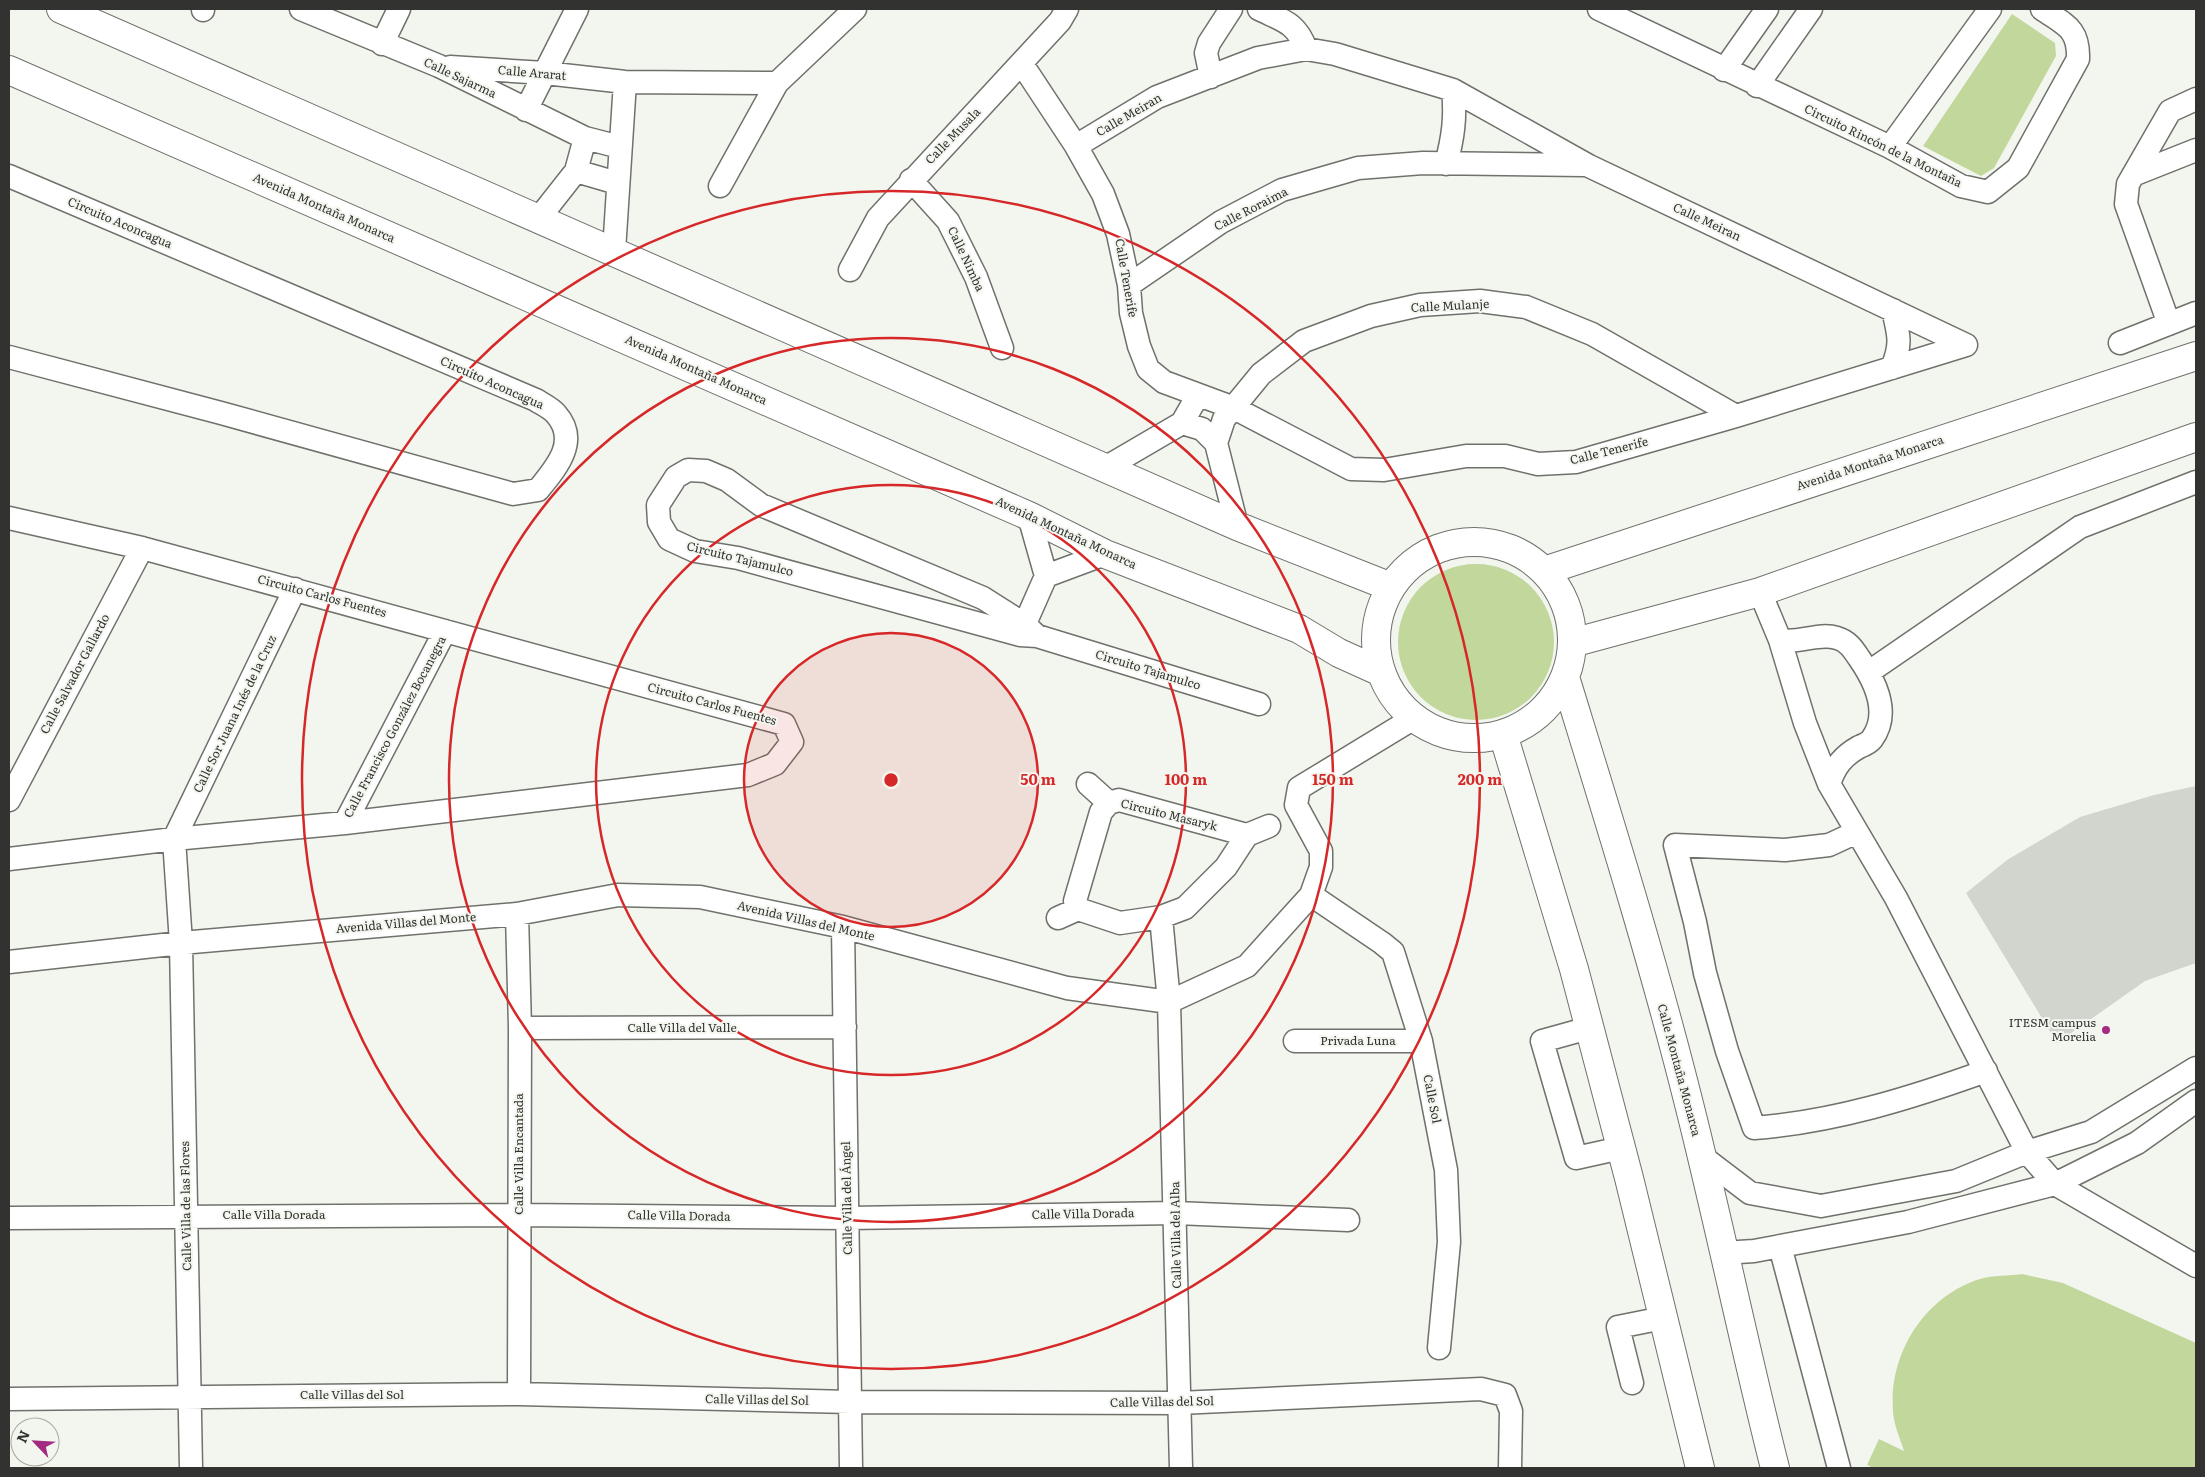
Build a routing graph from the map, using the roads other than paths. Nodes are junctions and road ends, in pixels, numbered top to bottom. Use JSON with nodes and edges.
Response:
{"nodes":[{"id":1,"x":61,"y":9,"type":"edge"},
{"id":2,"x":301,"y":9,"type":"edge"},
{"id":3,"x":399,"y":9,"type":"edge"},
{"id":4,"x":577,"y":9,"type":"edge"},
{"id":5,"x":855,"y":9,"type":"edge"},
{"id":6,"x":1067,"y":9,"type":"edge"},
{"id":7,"x":1231,"y":9,"type":"edge"},
{"id":8,"x":1258,"y":9,"type":"edge"},
{"id":9,"x":1599,"y":9,"type":"edge"},
{"id":10,"x":1767,"y":9,"type":"edge"},
{"id":11,"x":1811,"y":9,"type":"edge"},
{"id":12,"x":1990,"y":9,"type":"edge"},
{"id":13,"x":2042,"y":9,"type":"edge"},
{"id":14,"x":382,"y":44,"type":"junction"},
{"id":15,"x":1306,"y":49,"type":"junction"},
{"id":16,"x":1022,"y":64,"type":"junction"},
{"id":17,"x":439,"y":66,"type":"junction"},
{"id":18,"x":9,"y":70,"type":"edge"},
{"id":19,"x":1724,"y":70,"type":"junction"},
{"id":20,"x":545,"y":73,"type":"junction"},
{"id":21,"x":1212,"y":77,"type":"junction"},
{"id":22,"x":625,"y":82,"type":"junction"},
{"id":23,"x":777,"y":83,"type":"junction"},
{"id":24,"x":1757,"y":86,"type":"junction"},
{"id":25,"x":1453,"y":90,"type":"junction"},
{"id":26,"x":2196,"y":99,"type":"edge"},
{"id":27,"x":526,"y":110,"type":"junction"},
{"id":28,"x":585,"y":138,"type":"junction"},
{"id":29,"x":1076,"y":146,"type":"junction"},
{"id":30,"x":620,"y":147,"type":"junction"},
{"id":31,"x":1890,"y":147,"type":"junction"},
{"id":32,"x":2196,"y":150,"type":"edge"},
{"id":33,"x":1446,"y":164,"type":"junction"},
{"id":34,"x":1588,"y":166,"type":"junction"},
{"id":35,"x":576,"y":171,"type":"junction"},
{"id":36,"x":2133,"y":175,"type":"junction"},
{"id":37,"x":9,"y":176,"type":"edge"},
{"id":38,"x":911,"y":180,"type":"junction"},
{"id":39,"x":617,"y":183,"type":"junction"},
{"id":40,"x":720,"y":186,"type":"dead end"},
{"id":41,"x":539,"y":218,"type":"junction"},
{"id":42,"x":614,"y":251,"type":"junction"},
{"id":43,"x":850,"y":270,"type":"dead end"},
{"id":44,"x":1129,"y":285,"type":"junction"},
{"id":45,"x":1893,"y":310,"type":"junction"},
{"id":46,"x":2196,"y":314,"type":"edge"},
{"id":47,"x":2169,"y":324,"type":"junction"},
{"id":48,"x":2120,"y":342,"type":"dead end"},
{"id":49,"x":1966,"y":345,"type":"joint"},
{"id":50,"x":1002,"y":348,"type":"dead end"},
{"id":51,"x":2196,"y":356,"type":"edge"},
{"id":52,"x":9,"y":357,"type":"edge"},
{"id":53,"x":1892,"y":368,"type":"junction"},
{"id":54,"x":1198,"y":395,"type":"junction"},
{"id":55,"x":1234,"y":408,"type":"junction"},
{"id":56,"x":1736,"y":416,"type":"junction"},
{"id":57,"x":1182,"y":423,"type":"junction"},
{"id":58,"x":2196,"y":437,"type":"edge"},
{"id":59,"x":1216,"y":443,"type":"junction"},
{"id":60,"x":1105,"y":468,"type":"junction"},
{"id":61,"x":2196,"y":482,"type":"edge"},
{"id":62,"x":1029,"y":516,"type":"junction"},
{"id":63,"x":9,"y":518,"type":"edge"},
{"id":64,"x":1237,"y":526,"type":"junction"},
{"id":65,"x":142,"y":548,"type":"junction"},
{"id":66,"x":1105,"y":554,"type":"junction"},
{"id":67,"x":1544,"y":571,"type":"junction"},
{"id":68,"x":1046,"y":576,"type":"junction"},
{"id":69,"x":1391,"y":587,"type":"junction"},
{"id":70,"x":295,"y":588,"type":"junction"},
{"id":71,"x":1760,"y":592,"type":"junction"},
{"id":72,"x":445,"y":631,"type":"junction"},
{"id":73,"x":1027,"y":632,"type":"junction"},
{"id":74,"x":1780,"y":640,"type":"junction"},
{"id":75,"x":1572,"y":643,"type":"junction"},
{"id":76,"x":1381,"y":672,"type":"junction"},
{"id":77,"x":1869,"y":672,"type":"junction"},
{"id":78,"x":1565,"y":677,"type":"junction"},
{"id":79,"x":1259,"y":704,"type":"dead end"},
{"id":80,"x":1414,"y":718,"type":"junction"},
{"id":81,"x":1805,"y":723,"type":"junction"},
{"id":82,"x":1503,"y":734,"type":"junction"},
{"id":83,"x":1846,"y":754,"type":"junction"},
{"id":84,"x":1088,"y":784,"type":"dead end"},
{"id":85,"x":1829,"y":784,"type":"junction"},
{"id":86,"x":9,"y":800,"type":"edge"},
{"id":87,"x":1109,"y":803,"type":"junction"},
{"id":88,"x":345,"y":823,"type":"junction"},
{"id":89,"x":1269,"y":826,"type":"dead end"},
{"id":90,"x":1857,"y":832,"type":"junction"},
{"id":91,"x":1247,"y":835,"type":"junction"},
{"id":92,"x":174,"y":839,"type":"junction"},
{"id":93,"x":9,"y":859,"type":"edge"},
{"id":94,"x":1311,"y":895,"type":"junction"},
{"id":95,"x":517,"y":914,"type":"junction"},
{"id":96,"x":1161,"y":917,"type":"junction"},
{"id":97,"x":843,"y":927,"type":"junction"},
{"id":98,"x":181,"y":943,"type":"junction"},
{"id":99,"x":9,"y":962,"type":"edge"},
{"id":100,"x":1169,"y":1002,"type":"junction"},
{"id":101,"x":844,"y":1027,"type":"junction"},
{"id":102,"x":520,"y":1028,"type":"junction"},
{"id":103,"x":1589,"y":1028,"type":"junction"},
{"id":104,"x":1295,"y":1041,"type":"dead end"},
{"id":105,"x":1421,"y":1041,"type":"junction"},
{"id":106,"x":2196,"y":1068,"type":"edge"},
{"id":107,"x":1986,"y":1071,"type":"junction"},
{"id":108,"x":2196,"y":1101,"type":"edge"},
{"id":109,"x":1621,"y":1148,"type":"junction"},
{"id":110,"x":2027,"y":1152,"type":"junction"},
{"id":111,"x":1700,"y":1155,"type":"junction"},
{"id":112,"x":2056,"y":1184,"type":"junction"},
{"id":113,"x":1176,"y":1213,"type":"junction"},
{"id":114,"x":518,"y":1214,"type":"junction"},
{"id":115,"x":187,"y":1216,"type":"junction"},
{"id":116,"x":9,"y":1218,"type":"edge"},
{"id":117,"x":848,"y":1218,"type":"junction"},
{"id":118,"x":1348,"y":1220,"type":"dead end"},
{"id":119,"x":1780,"y":1246,"type":"junction"},
{"id":120,"x":1723,"y":1253,"type":"junction"},
{"id":121,"x":2196,"y":1266,"type":"edge"},
{"id":122,"x":1663,"y":1318,"type":"junction"},
{"id":123,"x":1439,"y":1348,"type":"dead end"},
{"id":124,"x":1632,"y":1383,"type":"dead end"},
{"id":125,"x":519,"y":1394,"type":"junction"},
{"id":126,"x":190,"y":1396,"type":"junction"},
{"id":127,"x":9,"y":1399,"type":"edge"},
{"id":128,"x":850,"y":1402,"type":"junction"},
{"id":129,"x":1179,"y":1403,"type":"junction"},
{"id":130,"x":191,"y":1468,"type":"edge"},
{"id":131,"x":851,"y":1468,"type":"edge"},
{"id":132,"x":1181,"y":1468,"type":"edge"},
{"id":133,"x":1510,"y":1468,"type":"edge"},
{"id":134,"x":1700,"y":1468,"type":"edge"},
{"id":135,"x":1775,"y":1468,"type":"edge"},
{"id":136,"x":1839,"y":1468,"type":"edge"}],
"edges":[{"from":1,"to":41,"type":"main road"},
{"from":2,"to":14,"type":"street","name":"Calle Sajarma"},
{"from":3,"to":14,"type":"street"},
{"from":4,"to":20,"type":"street"},
{"from":5,"to":23,"type":"street"},
{"from":6,"to":16,"type":"street","name":"Calle Musala"},
{"from":7,"to":21,"type":"street"},
{"from":8,"to":15,"type":"street"},
{"from":9,"to":19,"type":"street","name":"Circuito Rincón de la Montaña"},
{"from":10,"to":19,"type":"street"},
{"from":11,"to":24,"type":"street"},
{"from":12,"to":31,"type":"street"},
{"from":13,"to":31,"type":"street","name":"Circuito Rincón de la Montaña"},
{"from":14,"to":17,"type":"street","name":"Calle Sajarma"},
{"from":15,"to":21,"type":"street","name":"Calle Meiran"},
{"from":15,"to":25,"type":"street","name":"Calle Meiran"},
{"from":16,"to":29,"type":"street","name":"Calle Tenerife"},
{"from":16,"to":38,"type":"street","name":"Calle Musala"},
{"from":17,"to":20,"type":"street","name":"Calle Ararat"},
{"from":17,"to":27,"type":"street","name":"Calle Sajarma"},
{"from":18,"to":62,"type":"main road","name":"Avenida Montaña Monarca"},
{"from":19,"to":24,"type":"street","name":"Circuito Rincón de la Montaña"},
{"from":20,"to":22,"type":"street","name":"Calle Ararat"},
{"from":20,"to":27,"type":"street"},
{"from":21,"to":29,"type":"street","name":"Calle Meiran"},
{"from":22,"to":23,"type":"street","name":"Calle Ararat"},
{"from":22,"to":30,"type":"street"},
{"from":23,"to":40,"type":"street"},
{"from":24,"to":31,"type":"street","name":"Circuito Rincón de la Montaña"},
{"from":25,"to":33,"type":"street"},
{"from":25,"to":34,"type":"street","name":"Calle Meiran"},
{"from":26,"to":36,"type":"street"},
{"from":27,"to":28,"type":"street","name":"Calle Sajarma"},
{"from":28,"to":30,"type":"street","name":"Calle Sajarma"},
{"from":28,"to":35,"type":"street"},
{"from":29,"to":44,"type":"street","name":"Calle Tenerife"},
{"from":30,"to":39,"type":"street"},
{"from":32,"to":36,"type":"street"},
{"from":33,"to":34,"type":"street","name":"Calle Roraima"},
{"from":33,"to":44,"type":"street","name":"Calle Roraima"},
{"from":34,"to":45,"type":"street","name":"Calle Meiran"},
{"from":35,"to":39,"type":"street"},
{"from":35,"to":41,"type":"street"},
{"from":36,"to":47,"type":"street"},
{"from":37,"to":52,"type":"street","name":"Circuito Aconcagua"},
{"from":38,"to":43,"type":"street","name":"Calle Musala"},
{"from":38,"to":50,"type":"street","name":"Calle Nimba"},
{"from":39,"to":42,"type":"street"},
{"from":41,"to":42,"type":"main road"},
{"from":42,"to":60,"type":"main road"},
{"from":44,"to":54,"type":"street","name":"Calle Tenerife"},
{"from":45,"to":49,"type":"street","name":"Calle Meiran"},
{"from":45,"to":53,"type":"street"},
{"from":46,"to":47,"type":"street"},
{"from":47,"to":48,"type":"street"},
{"from":49,"to":53,"type":"street","name":"Calle Tenerife"},
{"from":51,"to":67,"type":"main road","name":"Avenida Montaña Monarca"},
{"from":53,"to":56,"type":"street","name":"Calle Tenerife"},
{"from":54,"to":55,"type":"street","name":"Calle Tenerife"},
{"from":54,"to":57,"type":"street"},
{"from":55,"to":56,"type":"street","name":"Calle Tenerife"},
{"from":55,"to":56,"type":"street","name":"Calle Mulanje"},
{"from":55,"to":59,"type":"street","name":"Calle Mulanje"},
{"from":57,"to":59,"type":"street"},
{"from":57,"to":60,"type":"street"},
{"from":58,"to":71,"type":"main road"},
{"from":59,"to":64,"type":"street"},
{"from":60,"to":64,"type":"main road"},
{"from":61,"to":77,"type":"street"},
{"from":62,"to":66,"type":"main road","name":"Avenida Montaña Monarca"},
{"from":62,"to":68,"type":"street"},
{"from":63,"to":65,"type":"street","name":"Circuito Carlos Fuentes"},
{"from":64,"to":69,"type":"main road"},
{"from":65,"to":70,"type":"street","name":"Circuito Carlos Fuentes"},
{"from":65,"to":86,"type":"street","name":"Calle Salvador Gallardo"},
{"from":66,"to":68,"type":"street"},
{"from":66,"to":76,"type":"main road","name":"Avenida Montaña Monarca"},
{"from":67,"to":69,"type":"main road"},
{"from":67,"to":75,"type":"main road"},
{"from":68,"to":73,"type":"street"},
{"from":69,"to":76,"type":"main road"},
{"from":70,"to":72,"type":"street","name":"Circuito Carlos Fuentes"},
{"from":70,"to":92,"type":"street","name":"Calle Sor Juana Inés de la Cruz"},
{"from":71,"to":74,"type":"street"},
{"from":71,"to":75,"type":"main road"},
{"from":72,"to":88,"type":"street","name":"Calle Francisco González Bocanegra"},
{"from":72,"to":88,"type":"street","name":"Circuito Carlos Fuentes"},
{"from":73,"to":73,"type":"street","name":"Circuito Tajamulco"},
{"from":73,"to":79,"type":"street","name":"Circuito Tajamulco"},
{"from":74,"to":77,"type":"street"},
{"from":74,"to":81,"type":"street"},
{"from":75,"to":78,"type":"main road"},
{"from":76,"to":80,"type":"main road"},
{"from":77,"to":83,"type":"street"},
{"from":78,"to":82,"type":"main road"},
{"from":78,"to":111,"type":"main road","name":"Calle Montaña Monarca"},
{"from":80,"to":82,"type":"main road"},
{"from":80,"to":94,"type":"street"},
{"from":81,"to":83,"type":"street"},
{"from":81,"to":85,"type":"street"},
{"from":82,"to":103,"type":"main road"},
{"from":83,"to":85,"type":"street"},
{"from":84,"to":87,"type":"street"},
{"from":85,"to":90,"type":"street"},
{"from":87,"to":91,"type":"street","name":"Circuito Masaryk"},
{"from":87,"to":96,"type":"street","name":"Circuito Masaryk"},
{"from":88,"to":92,"type":"street","name":"Circuito Carlos Fuentes"},
{"from":89,"to":91,"type":"street"},
{"from":90,"to":107,"type":"street"},
{"from":90,"to":107,"type":"street"},
{"from":91,"to":96,"type":"street","name":"Circuito Masaryk"},
{"from":92,"to":93,"type":"street","name":"Circuito Carlos Fuentes"},
{"from":92,"to":98,"type":"street"},
{"from":94,"to":100,"type":"street"},
{"from":94,"to":105,"type":"street","name":"Calle Sol"},
{"from":95,"to":97,"type":"street","name":"Avenida Villas del Monte"},
{"from":95,"to":98,"type":"street","name":"Avenida Villas del Monte"},
{"from":95,"to":102,"type":"street","name":"Calle Villa Encantada"},
{"from":96,"to":100,"type":"street"},
{"from":97,"to":100,"type":"street","name":"Avenida Villas del Monte"},
{"from":97,"to":101,"type":"street","name":"Calle Villa del Ángel"},
{"from":98,"to":99,"type":"street","name":"Avenida Villas del Monte"},
{"from":98,"to":115,"type":"street","name":"Calle Villa de las Flores"},
{"from":100,"to":113,"type":"street","name":"Calle Villa del Alba"},
{"from":101,"to":102,"type":"street","name":"Calle Villa del Valle"},
{"from":101,"to":117,"type":"street","name":"Calle Villa del Ángel"},
{"from":102,"to":114,"type":"street","name":"Calle Villa Encantada"},
{"from":103,"to":109,"type":"main road"},
{"from":103,"to":109,"type":"street"},
{"from":104,"to":105,"type":"street","name":"Privada Luna"},
{"from":105,"to":123,"type":"street","name":"Calle Sol"},
{"from":106,"to":110,"type":"street"},
{"from":107,"to":110,"type":"street"},
{"from":108,"to":112,"type":"street"},
{"from":109,"to":122,"type":"main road"},
{"from":110,"to":111,"type":"street"},
{"from":110,"to":112,"type":"street"},
{"from":111,"to":120,"type":"main road","name":"Calle Montaña Monarca"},
{"from":112,"to":119,"type":"street"},
{"from":112,"to":121,"type":"street"},
{"from":113,"to":117,"type":"street","name":"Calle Villa Dorada"},
{"from":113,"to":118,"type":"street","name":"Calle Villa Dorada"},
{"from":113,"to":129,"type":"street","name":"Calle Villa del Alba"},
{"from":114,"to":115,"type":"street","name":"Calle Villa Dorada"},
{"from":114,"to":117,"type":"street","name":"Calle Villa Dorada"},
{"from":114,"to":125,"type":"street","name":"Calle Villa Encantada"},
{"from":115,"to":116,"type":"street","name":"Calle Villa Dorada"},
{"from":115,"to":126,"type":"street","name":"Calle Villa de las Flores"},
{"from":117,"to":128,"type":"street","name":"Calle Villa del Ángel"},
{"from":119,"to":120,"type":"street"},
{"from":119,"to":136,"type":"street"},
{"from":120,"to":135,"type":"main road","name":"Calle Montaña Monarca"},
{"from":122,"to":124,"type":"street"},
{"from":122,"to":134,"type":"main road"},
{"from":125,"to":126,"type":"street","name":"Calle Villas del Sol"},
{"from":125,"to":128,"type":"street","name":"Calle Villas del Sol"},
{"from":126,"to":127,"type":"street","name":"Calle Villas del Sol"},
{"from":126,"to":130,"type":"street","name":"Calle Villa de las Flores"},
{"from":128,"to":129,"type":"street","name":"Calle Villas del Sol"},
{"from":128,"to":131,"type":"street","name":"Calle Villa del Ángel"},
{"from":129,"to":132,"type":"street","name":"Calle Villa del Alba"},
{"from":129,"to":133,"type":"street","name":"Calle Villas del Sol"}]}
